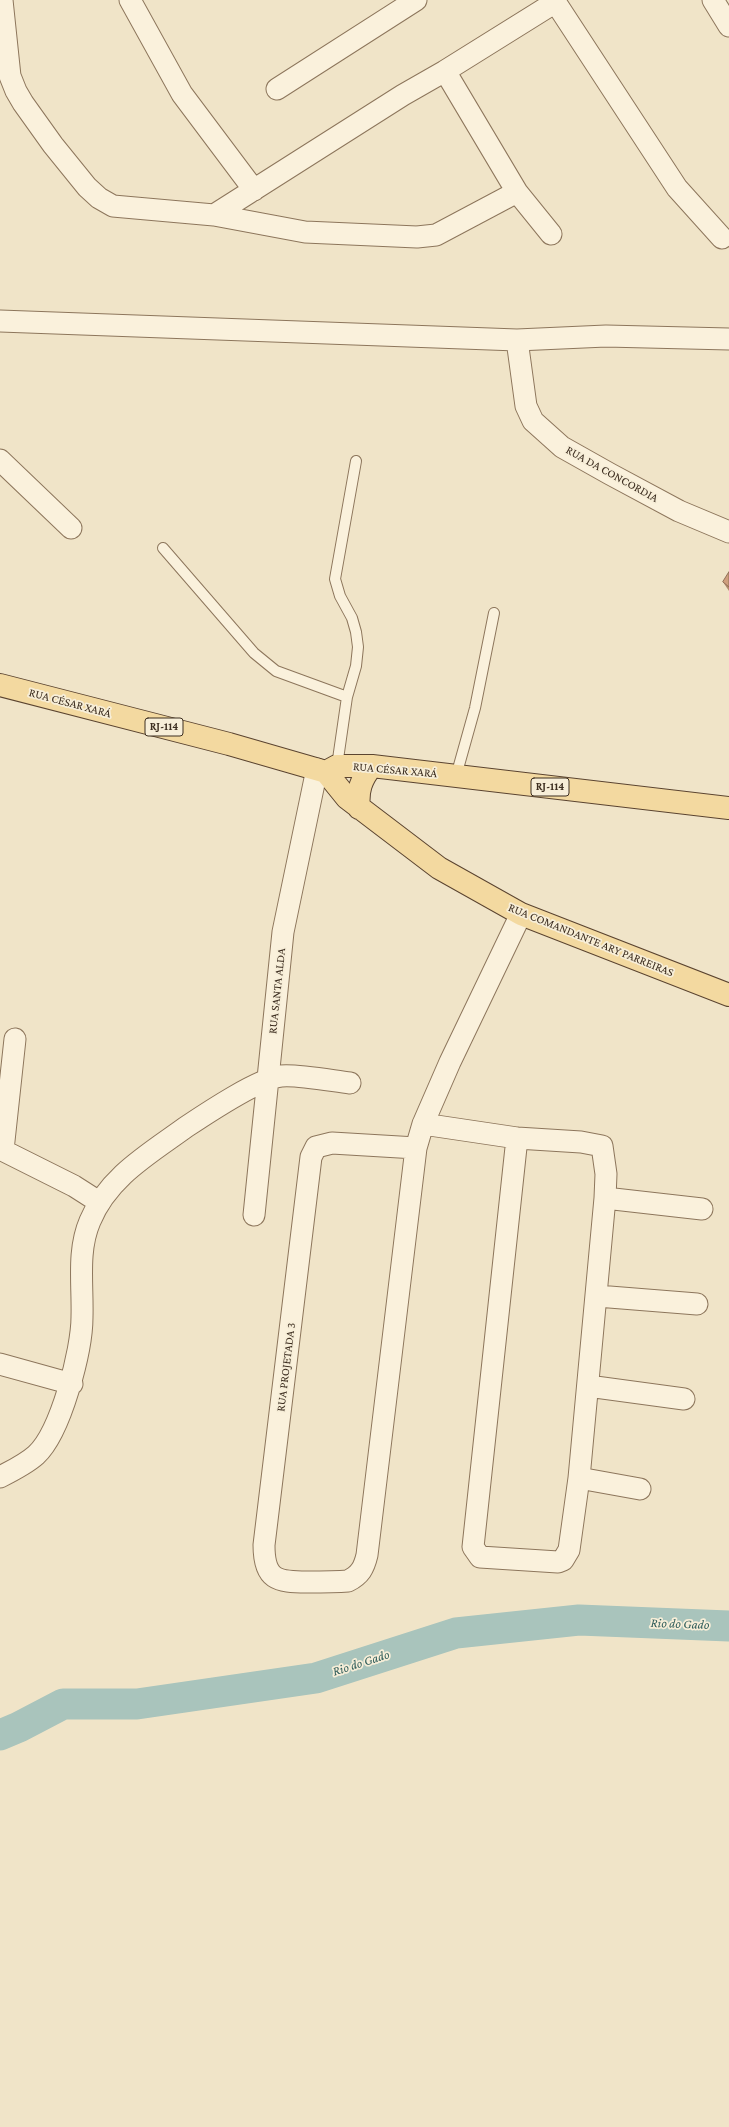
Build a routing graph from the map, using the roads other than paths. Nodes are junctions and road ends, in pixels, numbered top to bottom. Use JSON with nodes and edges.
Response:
{"nodes":[{"id":1,"x":2,"y":0,"type":"edge"},
{"id":2,"x":130,"y":0,"type":"edge"},
{"id":3,"x":416,"y":0,"type":"edge"},
{"id":4,"x":713,"y":0,"type":"edge"},
{"id":5,"x":554,"y":1,"type":"edge"},
{"id":6,"x":729,"y":26,"type":"edge"},
{"id":7,"x":445,"y":71,"type":"junction"},
{"id":8,"x":277,"y":89,"type":"dead end"},
{"id":9,"x":254,"y":190,"type":"junction"},
{"id":10,"x":517,"y":192,"type":"junction"},
{"id":11,"x":214,"y":215,"type":"junction"},
{"id":12,"x":551,"y":234,"type":"dead end"},
{"id":13,"x":722,"y":238,"type":"dead end"},
{"id":14,"x":0,"y":321,"type":"edge"},
{"id":15,"x":729,"y":339,"type":"edge"},
{"id":16,"x":516,"y":340,"type":"junction"},
{"id":17,"x":0,"y":460,"type":"edge"},
{"id":18,"x":356,"y":461,"type":"dead end"},
{"id":19,"x":71,"y":528,"type":"dead end"},
{"id":20,"x":729,"y":532,"type":"edge"},
{"id":21,"x":163,"y":548,"type":"dead end"},
{"id":22,"x":494,"y":613,"type":"dead end"},
{"id":23,"x":0,"y":685,"type":"edge"},
{"id":24,"x":347,"y":697,"type":"junction"},
{"id":25,"x":372,"y":766,"type":"junction"},
{"id":26,"x":327,"y":769,"type":"junction"},
{"id":27,"x":456,"y":776,"type":"junction"},
{"id":28,"x":359,"y":808,"type":"junction"},
{"id":29,"x":729,"y":808,"type":"edge"},
{"id":30,"x":521,"y":914,"type":"junction"},
{"id":31,"x":729,"y":995,"type":"edge"},
{"id":32,"x":15,"y":1039,"type":"dead end"},
{"id":33,"x":268,"y":1079,"type":"junction"},
{"id":34,"x":350,"y":1083,"type":"dead end"},
{"id":35,"x":423,"y":1124,"type":"junction"},
{"id":36,"x":516,"y":1138,"type":"junction"},
{"id":37,"x":416,"y":1148,"type":"junction"},
{"id":38,"x":1,"y":1150,"type":"edge"},
{"id":39,"x":605,"y":1198,"type":"junction"},
{"id":40,"x":99,"y":1202,"type":"junction"},
{"id":41,"x":702,"y":1209,"type":"dead end"},
{"id":42,"x":254,"y":1215,"type":"dead end"},
{"id":43,"x":597,"y":1296,"type":"junction"},
{"id":44,"x":697,"y":1304,"type":"dead end"},
{"id":45,"x":0,"y":1364,"type":"edge"},
{"id":46,"x":72,"y":1384,"type":"junction"},
{"id":47,"x":588,"y":1386,"type":"junction"},
{"id":48,"x":684,"y":1399,"type":"dead end"},
{"id":49,"x":0,"y":1477,"type":"edge"},
{"id":50,"x":579,"y":1478,"type":"junction"},
{"id":51,"x":640,"y":1489,"type":"dead end"}],
"edges":[{"from":1,"to":11,"type":"street"},
{"from":2,"to":9,"type":"street"},
{"from":3,"to":8,"type":"street"},
{"from":4,"to":6,"type":"street"},
{"from":5,"to":7,"type":"street"},
{"from":5,"to":13,"type":"street"},
{"from":7,"to":9,"type":"street"},
{"from":7,"to":10,"type":"street"},
{"from":9,"to":11,"type":"street"},
{"from":10,"to":11,"type":"street"},
{"from":10,"to":12,"type":"street"},
{"from":14,"to":16,"type":"street"},
{"from":15,"to":16,"type":"street"},
{"from":16,"to":20,"type":"street","name":"RUA DA CONCORDIA"},
{"from":17,"to":19,"type":"street"},
{"from":18,"to":24,"type":"lane"},
{"from":21,"to":24,"type":"lane"},
{"from":22,"to":27,"type":"lane"},
{"from":23,"to":26,"type":"main road","name":"RUA CÉSAR XARÁ","number":"RJ-114"},
{"from":24,"to":26,"type":"lane"},
{"from":25,"to":26,"type":"main road","name":"RUA CÉSAR XARÁ","number":"RJ-114"},
{"from":25,"to":27,"type":"main road","name":"RUA CÉSAR XARÁ","number":"RJ-114"},
{"from":25,"to":28,"type":"main road"},
{"from":26,"to":28,"type":"main road","name":"RUA COMANDANTE ARY PARREIRAS"},
{"from":26,"to":33,"type":"street","name":"RUA SANTA ALDA"},
{"from":27,"to":29,"type":"main road","name":"RUA CÉSAR XARÁ","number":"RJ-114"},
{"from":28,"to":30,"type":"main road","name":"RUA COMANDANTE ARY PARREIRAS"},
{"from":30,"to":31,"type":"main road","name":"RUA COMANDANTE ARY PARREIRAS"},
{"from":30,"to":35,"type":"street"},
{"from":32,"to":38,"type":"street"},
{"from":33,"to":34,"type":"street"},
{"from":33,"to":40,"type":"street"},
{"from":33,"to":42,"type":"street","name":"RUA SANTA ALDA"},
{"from":35,"to":36,"type":"street"},
{"from":35,"to":37,"type":"street"},
{"from":36,"to":39,"type":"street"},
{"from":36,"to":50,"type":"street"},
{"from":37,"to":37,"type":"street","name":"RUA PROJETADA 3"},
{"from":38,"to":40,"type":"street"},
{"from":39,"to":41,"type":"street"},
{"from":39,"to":43,"type":"street"},
{"from":40,"to":46,"type":"street"},
{"from":43,"to":44,"type":"street"},
{"from":43,"to":47,"type":"street"},
{"from":45,"to":46,"type":"street"},
{"from":46,"to":49,"type":"street"},
{"from":47,"to":48,"type":"street"},
{"from":47,"to":50,"type":"street"},
{"from":50,"to":51,"type":"street"}]}
